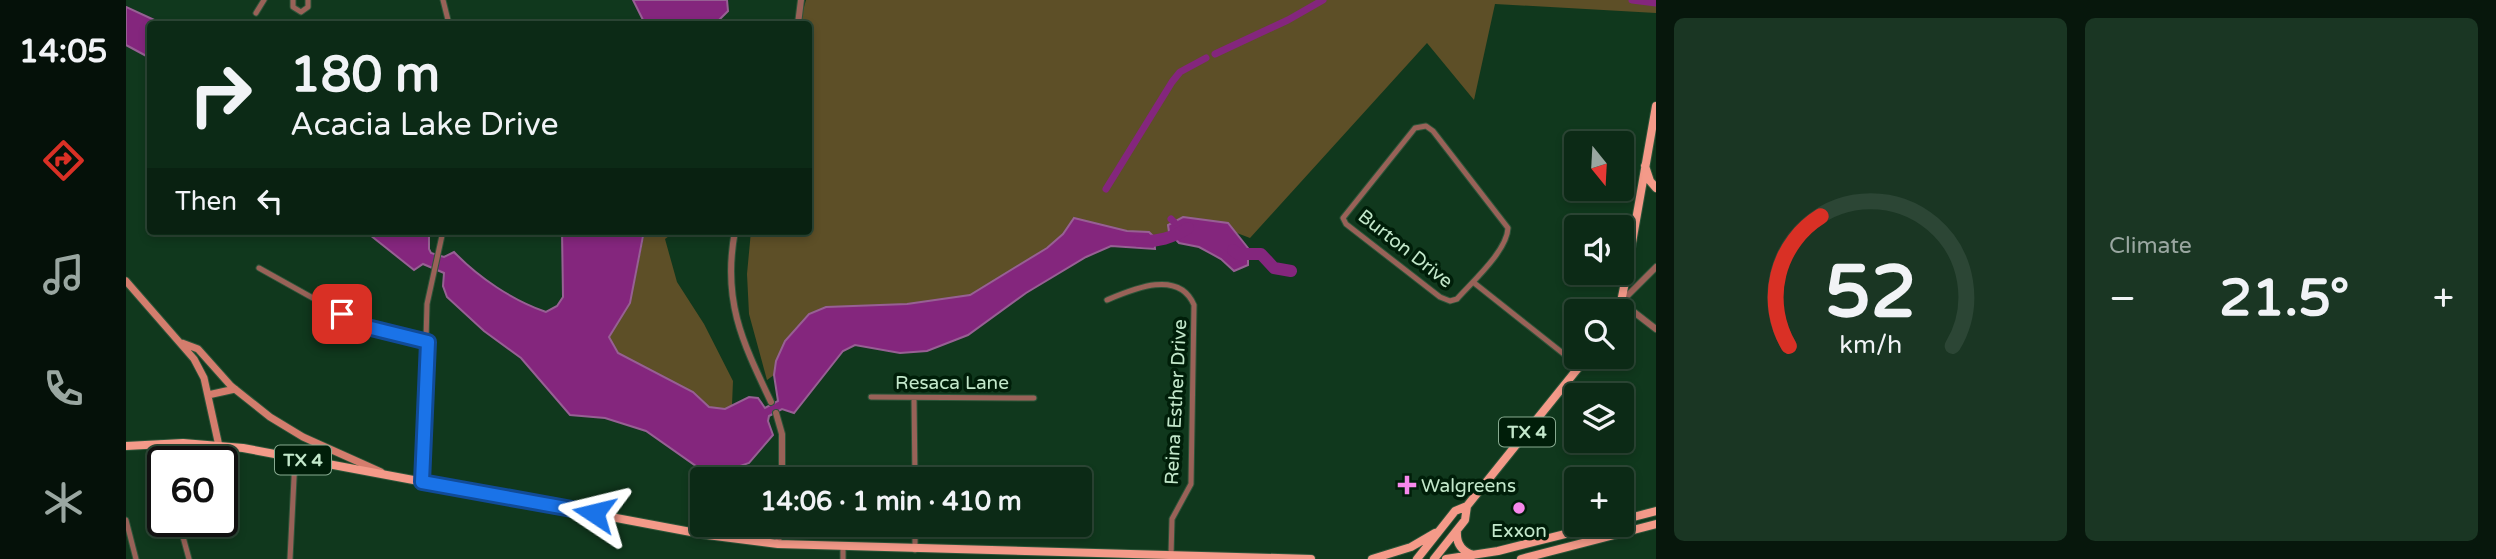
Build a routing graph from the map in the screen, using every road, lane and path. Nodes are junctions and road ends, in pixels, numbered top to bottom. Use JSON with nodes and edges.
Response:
{"nodes":[{"id":1,"x":264,"y":0,"type":"edge"},
{"id":2,"x":293,"y":0,"type":"edge"},
{"id":3,"x":308,"y":0,"type":"edge"},
{"id":4,"x":443,"y":0,"type":"edge"},
{"id":5,"x":801,"y":0,"type":"edge"},
{"id":6,"x":256,"y":13,"type":"dead end"},
{"id":7,"x":448,"y":21,"type":"edge"},
{"id":8,"x":798,"y":21,"type":"edge"},
{"id":9,"x":1656,"y":106,"type":"edge"},
{"id":10,"x":1645,"y":164,"type":"junction"},
{"id":11,"x":1656,"y":188,"type":"edge"},
{"id":12,"x":443,"y":235,"type":"edge"},
{"id":13,"x":734,"y":235,"type":"edge"},
{"id":14,"x":1656,"y":267,"type":"edge"},
{"id":15,"x":258,"y":268,"type":"dead end"},
{"id":16,"x":126,"y":281,"type":"edge"},
{"id":17,"x":1473,"y":282,"type":"junction"},
{"id":18,"x":1622,"y":299,"type":"edge"},
{"id":19,"x":1624,"y":299,"type":"edge"},
{"id":20,"x":1107,"y":300,"type":"dead end"},
{"id":21,"x":1634,"y":312,"type":"edge"},
{"id":22,"x":1656,"y":329,"type":"edge"},
{"id":23,"x":428,"y":342,"type":"junction"},
{"id":24,"x":182,"y":343,"type":"junction"},
{"id":25,"x":1564,"y":354,"type":"edge"},
{"id":26,"x":1577,"y":369,"type":"edge"},
{"id":27,"x":235,"y":389,"type":"junction"},
{"id":28,"x":208,"y":395,"type":"junction"},
{"id":29,"x":871,"y":397,"type":"dead end"},
{"id":30,"x":915,"y":398,"type":"junction"},
{"id":31,"x":1034,"y":398,"type":"dead end"},
{"id":32,"x":771,"y":402,"type":"dead end"},
{"id":33,"x":776,"y":413,"type":"dead end"},
{"id":34,"x":161,"y":443,"type":"junction"},
{"id":35,"x":126,"y":446,"type":"edge"},
{"id":36,"x":161,"y":446,"type":"edge"},
{"id":37,"x":219,"y":446,"type":"joint"},
{"id":38,"x":238,"y":449,"type":"edge"},
{"id":39,"x":295,"y":458,"type":"junction"},
{"id":40,"x":782,"y":467,"type":"edge"},
{"id":41,"x":915,"y":467,"type":"edge"},
{"id":42,"x":386,"y":475,"type":"junction"},
{"id":43,"x":422,"y":482,"type":"junction"},
{"id":44,"x":1467,"y":506,"type":"junction"},
{"id":45,"x":1656,"y":511,"type":"edge"},
{"id":46,"x":1634,"y":517,"type":"edge"},
{"id":47,"x":126,"y":520,"type":"edge"},
{"id":48,"x":1656,"y":524,"type":"edge"},
{"id":49,"x":1440,"y":530,"type":"junction"},
{"id":50,"x":1457,"y":530,"type":"junction"},
{"id":51,"x":1564,"y":534,"type":"edge"},
{"id":52,"x":183,"y":537,"type":"edge"},
{"id":53,"x":779,"y":537,"type":"edge"},
{"id":54,"x":915,"y":537,"type":"edge"},
{"id":55,"x":778,"y":544,"type":"junction"},
{"id":56,"x":843,"y":547,"type":"junction"},
{"id":57,"x":915,"y":550,"type":"junction"},
{"id":58,"x":1171,"y":555,"type":"junction"},
{"id":59,"x":1476,"y":556,"type":"junction"},
{"id":60,"x":135,"y":559,"type":"edge"},
{"id":61,"x":189,"y":559,"type":"edge"},
{"id":62,"x":290,"y":559,"type":"edge"},
{"id":63,"x":843,"y":559,"type":"edge"},
{"id":64,"x":1311,"y":559,"type":"edge"},
{"id":65,"x":1372,"y":559,"type":"edge"},
{"id":66,"x":1417,"y":559,"type":"edge"},
{"id":67,"x":1434,"y":559,"type":"edge"},
{"id":68,"x":1446,"y":559,"type":"edge"},
{"id":69,"x":1521,"y":559,"type":"edge"}],
"edges":[{"from":1,"to":6,"type":"street"},
{"from":2,"to":3,"type":"street"},
{"from":4,"to":7,"type":"street"},
{"from":5,"to":8,"type":"street"},
{"from":9,"to":10,"type":"main road"},
{"from":10,"to":11,"type":"main road"},
{"from":10,"to":18,"type":"main road"},
{"from":12,"to":23,"type":"street"},
{"from":13,"to":32,"type":"street"},
{"from":14,"to":19,"type":"street"},
{"from":15,"to":23,"type":"street"},
{"from":16,"to":24,"type":"main road"},
{"from":17,"to":17,"type":"street","name":"Burton Drive"},
{"from":17,"to":25,"type":"street","name":"Burton Drive"},
{"from":20,"to":58,"type":"street","name":"Reina Esther Drive"},
{"from":21,"to":22,"type":"street"},
{"from":23,"to":43,"type":"street"},
{"from":24,"to":27,"type":"main road"},
{"from":24,"to":28,"type":"main road"},
{"from":26,"to":44,"type":"main road","number":"TX 4"},
{"from":27,"to":28,"type":"main road"},
{"from":27,"to":42,"type":"main road"},
{"from":28,"to":37,"type":"main road"},
{"from":29,"to":30,"type":"street","name":"Resaca Lane"},
{"from":30,"to":31,"type":"street","name":"Resaca Lane"},
{"from":30,"to":41,"type":"street"},
{"from":33,"to":40,"type":"street"},
{"from":34,"to":35,"type":"main road","number":"TX 4"},
{"from":34,"to":36,"type":"street"},
{"from":34,"to":37,"type":"main road","number":"TX 4"},
{"from":38,"to":39,"type":"main road","number":"TX 4"},
{"from":39,"to":42,"type":"main road","number":"TX 4"},
{"from":39,"to":62,"type":"street"},
{"from":42,"to":43,"type":"main road","number":"TX 4"},
{"from":43,"to":55,"type":"main road","number":"TX 4"},
{"from":44,"to":49,"type":"main road","number":"TX 4"},
{"from":44,"to":50,"type":"main road","number":"TX 4"},
{"from":45,"to":46,"type":"main road"},
{"from":47,"to":60,"type":"street"},
{"from":48,"to":69,"type":"main road"},
{"from":49,"to":65,"type":"main road","number":"TX 4"},
{"from":49,"to":66,"type":"main road"},
{"from":50,"to":59,"type":"main road"},
{"from":50,"to":67,"type":"main road","number":"TX 4"},
{"from":51,"to":59,"type":"main road"},
{"from":52,"to":61,"type":"street"},
{"from":53,"to":55,"type":"street"},
{"from":54,"to":57,"type":"street"},
{"from":55,"to":56,"type":"main road","number":"TX 4"},
{"from":56,"to":57,"type":"main road","number":"TX 4"},
{"from":56,"to":63,"type":"street"},
{"from":57,"to":58,"type":"main road","number":"TX 4"},
{"from":58,"to":64,"type":"main road","number":"TX 4"},
{"from":59,"to":68,"type":"main road"}]}
